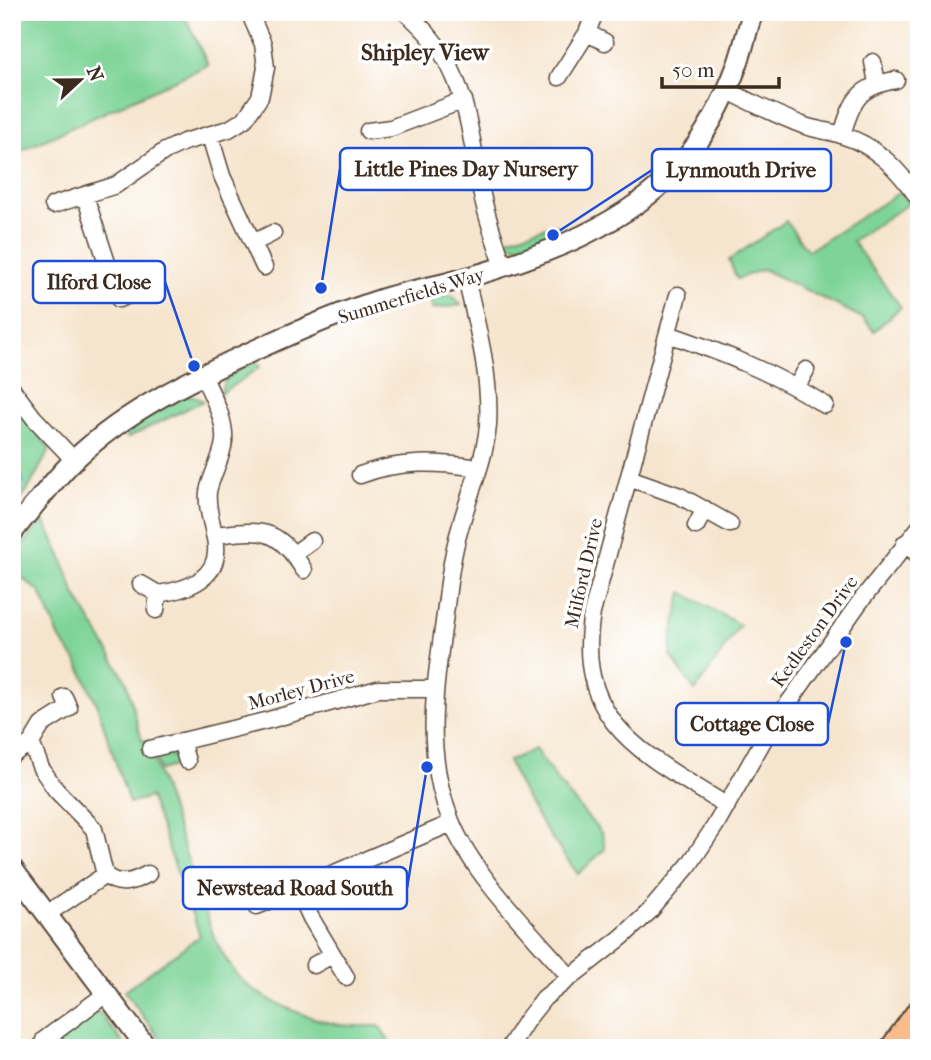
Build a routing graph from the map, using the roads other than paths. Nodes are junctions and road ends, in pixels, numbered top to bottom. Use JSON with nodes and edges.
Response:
{"nodes":[{"id":1,"x":595,"y":12,"type":"edge"},
{"id":2,"x":754,"y":12,"type":"edge"},
{"id":3,"x":253,"y":13,"type":"edge"},
{"id":4,"x":413,"y":14,"type":"edge"},
{"id":5,"x":587,"y":33,"type":"junction"},
{"id":6,"x":606,"y":42,"type":"dead end"},
{"id":7,"x":873,"y":62,"type":"dead end"},
{"id":8,"x":559,"y":76,"type":"dead end"},
{"id":9,"x":897,"y":79,"type":"dead end"},
{"id":10,"x":877,"y":83,"type":"junction"},
{"id":11,"x":726,"y":90,"type":"junction"},
{"id":12,"x":464,"y":100,"type":"junction"},
{"id":13,"x":842,"y":135,"type":"junction"},
{"id":14,"x":210,"y":136,"type":"junction"},
{"id":15,"x":378,"y":136,"type":"dead end"},
{"id":16,"x":85,"y":196,"type":"junction"},
{"id":17,"x":919,"y":199,"type":"edge"},
{"id":18,"x":52,"y":205,"type":"dead end"},
{"id":19,"x":273,"y":233,"type":"dead end"},
{"id":20,"x":253,"y":243,"type":"junction"},
{"id":21,"x":264,"y":267,"type":"dead end"},
{"id":22,"x":503,"y":267,"type":"junction"},
{"id":23,"x":467,"y":278,"type":"junction"},
{"id":24,"x":134,"y":293,"type":"dead end"},
{"id":25,"x":678,"y":295,"type":"dead end"},
{"id":26,"x":668,"y":334,"type":"junction"},
{"id":27,"x":806,"y":370,"type":"dead end"},
{"id":28,"x":203,"y":375,"type":"junction"},
{"id":29,"x":797,"y":386,"type":"junction"},
{"id":30,"x":12,"y":389,"type":"edge"},
{"id":31,"x":825,"y":405,"type":"dead end"},
{"id":32,"x":74,"y":460,"type":"junction"},
{"id":33,"x":479,"y":468,"type":"junction"},
{"id":34,"x":360,"y":475,"type":"dead end"},
{"id":35,"x":629,"y":478,"type":"junction"},
{"id":36,"x":705,"y":509,"type":"junction"},
{"id":37,"x":730,"y":524,"type":"dead end"},
{"id":38,"x":696,"y":526,"type":"dead end"},
{"id":39,"x":919,"y":528,"type":"edge"},
{"id":40,"x":12,"y":533,"type":"edge"},
{"id":41,"x":214,"y":535,"type":"junction"},
{"id":42,"x":312,"y":541,"type":"dead end"},
{"id":43,"x":905,"y":543,"type":"junction"},
{"id":44,"x":294,"y":554,"type":"junction"},
{"id":45,"x":919,"y":556,"type":"edge"},
{"id":46,"x":304,"y":570,"type":"dead end"},
{"id":47,"x":141,"y":584,"type":"dead end"},
{"id":48,"x":434,"y":689,"type":"junction"},
{"id":49,"x":64,"y":697,"type":"dead end"},
{"id":50,"x":181,"y":741,"type":"junction"},
{"id":51,"x":31,"y":743,"type":"junction"},
{"id":52,"x":150,"y":749,"type":"dead end"},
{"id":53,"x":13,"y":754,"type":"edge"},
{"id":54,"x":187,"y":761,"type":"dead end"},
{"id":55,"x":727,"y":806,"type":"junction"},
{"id":56,"x":452,"y":823,"type":"junction"},
{"id":57,"x":12,"y":867,"type":"edge"},
{"id":58,"x":148,"y":874,"type":"dead end"},
{"id":59,"x":104,"y":875,"type":"junction"},
{"id":60,"x":298,"y":890,"type":"junction"},
{"id":61,"x":257,"y":906,"type":"dead end"},
{"id":62,"x":47,"y":914,"type":"junction"},
{"id":63,"x":332,"y":955,"type":"junction"},
{"id":64,"x":314,"y":965,"type":"dead end"},
{"id":65,"x":346,"y":977,"type":"dead end"},
{"id":66,"x":570,"y":977,"type":"junction"},
{"id":67,"x":106,"y":994,"type":"junction"},
{"id":68,"x":919,"y":1012,"type":"edge"},
{"id":69,"x":44,"y":1040,"type":"dead end"},
{"id":70,"x":147,"y":1048,"type":"edge"},
{"id":71,"x":509,"y":1048,"type":"edge"},
{"id":72,"x":893,"y":1048,"type":"edge"}],
"edges":[{"from":1,"to":5,"type":"street"},
{"from":2,"to":11,"type":"street","name":"Summerfields Way"},
{"from":3,"to":14,"type":"street"},
{"from":4,"to":12,"type":"street"},
{"from":5,"to":6,"type":"street"},
{"from":5,"to":8,"type":"street"},
{"from":7,"to":10,"type":"street"},
{"from":9,"to":10,"type":"street"},
{"from":10,"to":13,"type":"street"},
{"from":11,"to":13,"type":"street"},
{"from":11,"to":22,"type":"street","name":"Summerfields Way"},
{"from":12,"to":15,"type":"street"},
{"from":12,"to":22,"type":"street"},
{"from":13,"to":17,"type":"street"},
{"from":14,"to":16,"type":"street"},
{"from":14,"to":20,"type":"street"},
{"from":16,"to":18,"type":"street"},
{"from":16,"to":24,"type":"street"},
{"from":19,"to":20,"type":"street"},
{"from":20,"to":21,"type":"street"},
{"from":22,"to":23,"type":"street","name":"Summerfields Way"},
{"from":23,"to":28,"type":"street","name":"Summerfields Way"},
{"from":23,"to":33,"type":"street"},
{"from":25,"to":26,"type":"street","name":"Milford Drive"},
{"from":26,"to":29,"type":"street"},
{"from":26,"to":35,"type":"street","name":"Milford Drive"},
{"from":27,"to":29,"type":"street"},
{"from":28,"to":32,"type":"street","name":"Summerfields Way"},
{"from":28,"to":41,"type":"street"},
{"from":29,"to":31,"type":"street"},
{"from":30,"to":32,"type":"street"},
{"from":32,"to":40,"type":"street","name":"Summerfields Way"},
{"from":33,"to":34,"type":"street"},
{"from":33,"to":48,"type":"street"},
{"from":35,"to":36,"type":"street"},
{"from":35,"to":55,"type":"street","name":"Milford Drive"},
{"from":36,"to":37,"type":"street"},
{"from":36,"to":38,"type":"street"},
{"from":39,"to":43,"type":"street","name":"Kedleston Drive"},
{"from":41,"to":44,"type":"street"},
{"from":41,"to":47,"type":"street"},
{"from":42,"to":44,"type":"street"},
{"from":43,"to":45,"type":"street"},
{"from":43,"to":55,"type":"street","name":"Kedleston Drive"},
{"from":44,"to":46,"type":"street"},
{"from":48,"to":50,"type":"street","name":"Morley Drive"},
{"from":48,"to":56,"type":"street"},
{"from":49,"to":51,"type":"street"},
{"from":50,"to":52,"type":"street","name":"Morley Drive"},
{"from":50,"to":54,"type":"street"},
{"from":51,"to":53,"type":"street"},
{"from":51,"to":59,"type":"street"},
{"from":55,"to":66,"type":"street","name":"Kedleston Drive"},
{"from":56,"to":60,"type":"street"},
{"from":56,"to":66,"type":"street"},
{"from":57,"to":62,"type":"street"},
{"from":58,"to":59,"type":"street"},
{"from":59,"to":62,"type":"street"},
{"from":60,"to":61,"type":"street"},
{"from":60,"to":63,"type":"street"},
{"from":62,"to":67,"type":"street"},
{"from":63,"to":64,"type":"street"},
{"from":63,"to":65,"type":"street"},
{"from":66,"to":71,"type":"street","name":"Kedleston Drive"},
{"from":67,"to":69,"type":"street"},
{"from":67,"to":70,"type":"street"},
{"from":68,"to":72,"type":"main road"}]}
